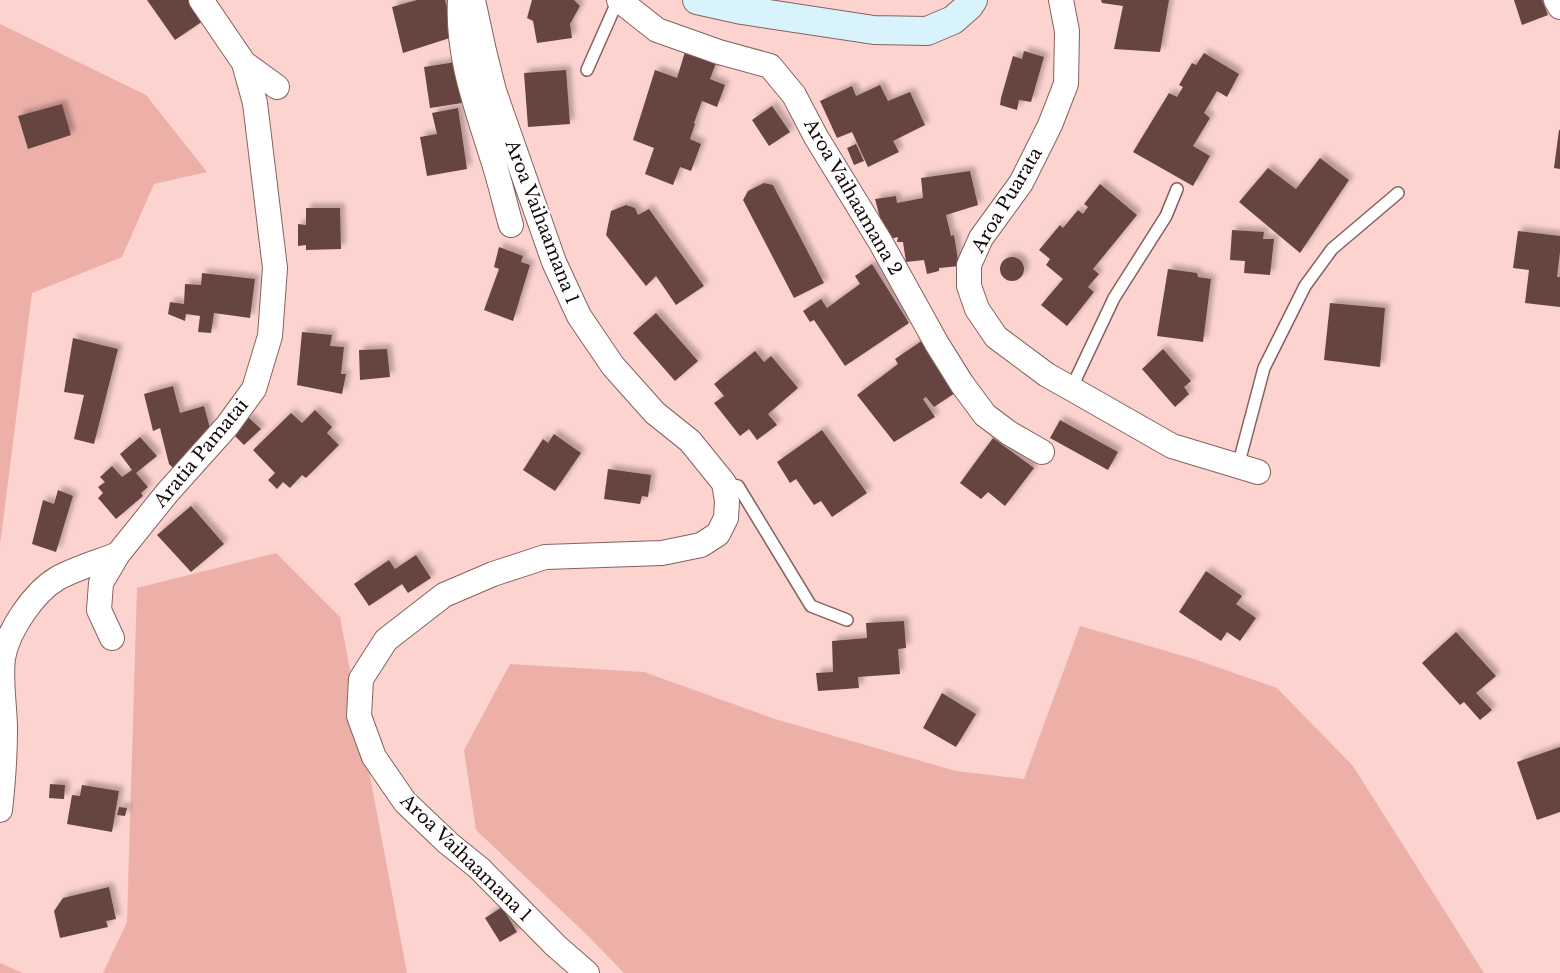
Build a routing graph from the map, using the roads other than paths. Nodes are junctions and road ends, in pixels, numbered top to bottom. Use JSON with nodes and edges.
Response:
{"nodes":[{"id":1,"x":201,"y":0,"type":"edge"},
{"id":2,"x":460,"y":0,"type":"edge"},
{"id":3,"x":474,"y":0,"type":"edge"},
{"id":4,"x":618,"y":0,"type":"edge"},
{"id":5,"x":697,"y":0,"type":"edge"},
{"id":6,"x":973,"y":0,"type":"edge"},
{"id":7,"x":1061,"y":0,"type":"edge"},
{"id":8,"x":1556,"y":0,"type":"edge"},
{"id":9,"x":1560,"y":7,"type":"edge"},
{"id":10,"x":244,"y":63,"type":"junction"},
{"id":11,"x":587,"y":70,"type":"dead end"},
{"id":12,"x":277,"y":87,"type":"dead end"},
{"id":13,"x":1177,"y":188,"type":"dead end"},
{"id":14,"x":1398,"y":193,"type":"dead end"},
{"id":15,"x":511,"y":225,"type":"dead end"},
{"id":16,"x":1071,"y":389,"type":"junction"},
{"id":17,"x":1042,"y":452,"type":"dead end"},
{"id":18,"x":1248,"y":469,"type":"joint"},
{"id":19,"x":724,"y":483,"type":"junction"},
{"id":20,"x":118,"y":554,"type":"junction"},
{"id":21,"x":847,"y":620,"type":"dead end"},
{"id":22,"x":112,"y":638,"type":"dead end"},
{"id":23,"x":0,"y":810,"type":"edge"},
{"id":24,"x":587,"y":973,"type":"edge"}],
"edges":[{"from":1,"to":10,"type":"street","name":"Aratia Pamatai"},
{"from":2,"to":15,"type":"street","name":"Aroa Vaihaamana 1"},
{"from":3,"to":19,"type":"street","name":"Aroa Vaihaamana 1"},
{"from":4,"to":11,"type":"lane"},
{"from":4,"to":17,"type":"street","name":"Aroa Vaihaamana 2"},
{"from":5,"to":6,"type":"main road"},
{"from":7,"to":16,"type":"street","name":"Aroa Puarata"},
{"from":8,"to":9,"type":"street"},
{"from":10,"to":12,"type":"street"},
{"from":10,"to":20,"type":"street","name":"Aratia Pamatai"},
{"from":13,"to":16,"type":"lane"},
{"from":14,"to":18,"type":"lane"},
{"from":16,"to":18,"type":"street","name":"Aroa Puarata"},
{"from":19,"to":21,"type":"lane","name":"Aroa Vaihaamana 1"},
{"from":19,"to":24,"type":"street","name":"Aroa Vaihaamana 1"},
{"from":20,"to":22,"type":"street","name":"Aratia Pamatai"},
{"from":20,"to":23,"type":"street"}]}
